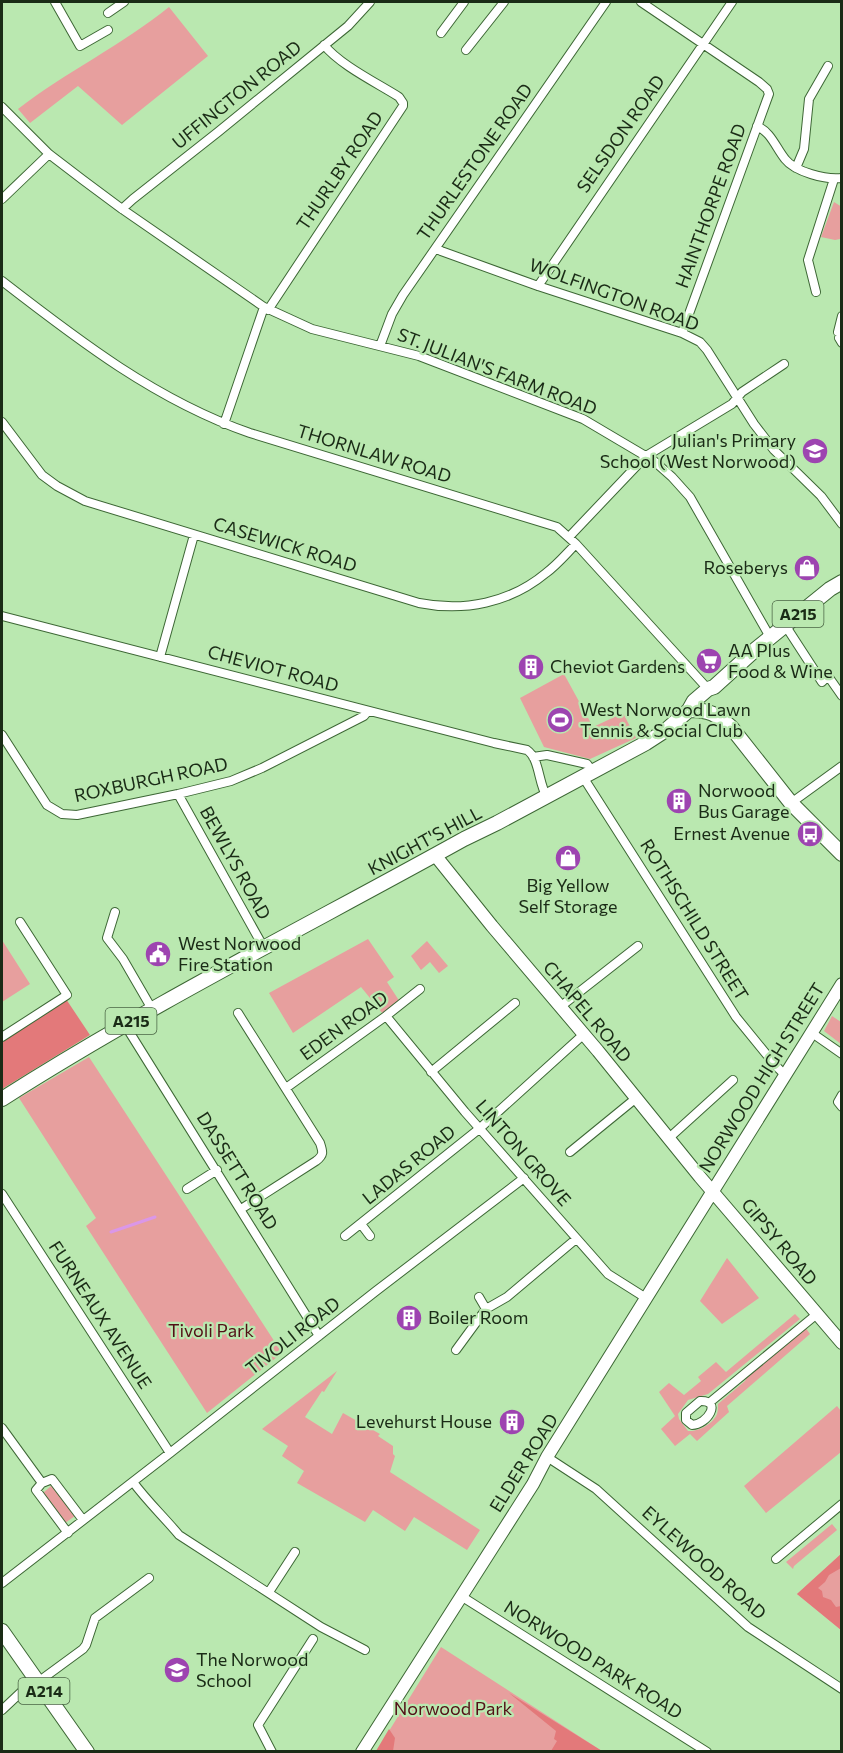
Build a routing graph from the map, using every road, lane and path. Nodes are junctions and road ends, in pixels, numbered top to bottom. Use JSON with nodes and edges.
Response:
{"nodes":[{"id":1,"x":55,"y":2,"type":"edge"},
{"id":2,"x":124,"y":2,"type":"edge"},
{"id":3,"x":370,"y":2,"type":"edge"},
{"id":4,"x":464,"y":2,"type":"edge"},
{"id":5,"x":505,"y":2,"type":"edge"},
{"id":6,"x":606,"y":2,"type":"edge"},
{"id":7,"x":641,"y":2,"type":"edge"},
{"id":8,"x":732,"y":2,"type":"edge"},
{"id":9,"x":108,"y":13,"type":"dead end"},
{"id":10,"x":108,"y":30,"type":"dead end"},
{"id":11,"x":441,"y":33,"type":"dead end"},
{"id":12,"x":703,"y":44,"type":"junction"},
{"id":13,"x":324,"y":45,"type":"junction"},
{"id":14,"x":469,"y":51,"type":"dead end"},
{"id":15,"x":828,"y":66,"type":"dead end"},
{"id":16,"x":2,"y":107,"type":"edge"},
{"id":17,"x":758,"y":126,"type":"junction"},
{"id":18,"x":49,"y":154,"type":"junction"},
{"id":19,"x":796,"y":168,"type":"junction"},
{"id":20,"x":838,"y":179,"type":"edge"},
{"id":21,"x":2,"y":199,"type":"edge"},
{"id":22,"x":122,"y":209,"type":"junction"},
{"id":23,"x":436,"y":248,"type":"junction"},
{"id":24,"x":2,"y":280,"type":"edge"},
{"id":25,"x":538,"y":286,"type":"junction"},
{"id":26,"x":816,"y":292,"type":"dead end"},
{"id":27,"x":266,"y":308,"type":"junction"},
{"id":28,"x":842,"y":316,"type":"edge"},
{"id":29,"x":682,"y":333,"type":"junction"},
{"id":30,"x":840,"y":337,"type":"edge"},
{"id":31,"x":380,"y":346,"type":"junction"},
{"id":32,"x":784,"y":364,"type":"dead end"},
{"id":33,"x":737,"y":396,"type":"junction"},
{"id":34,"x":2,"y":422,"type":"edge"},
{"id":35,"x":224,"y":424,"type":"junction"},
{"id":36,"x":646,"y":456,"type":"junction"},
{"id":37,"x":842,"y":524,"type":"edge"},
{"id":38,"x":194,"y":535,"type":"junction"},
{"id":39,"x":573,"y":541,"type":"junction"},
{"id":40,"x":842,"y":582,"type":"edge"},
{"id":41,"x":2,"y":616,"type":"edge"},
{"id":42,"x":785,"y":625,"type":"junction"},
{"id":43,"x":770,"y":637,"type":"junction"},
{"id":44,"x":160,"y":657,"type":"junction"},
{"id":45,"x":711,"y":688,"type":"junction"},
{"id":46,"x":842,"y":696,"type":"edge"},
{"id":47,"x":689,"y":710,"type":"junction"},
{"id":48,"x":368,"y":711,"type":"junction"},
{"id":49,"x":719,"y":717,"type":"junction"},
{"id":50,"x":2,"y":735,"type":"edge"},
{"id":51,"x":534,"y":757,"type":"junction"},
{"id":52,"x":842,"y":766,"type":"edge"},
{"id":53,"x":588,"y":774,"type":"junction"},
{"id":54,"x":178,"y":794,"type":"junction"},
{"id":55,"x":547,"y":797,"type":"junction"},
{"id":56,"x":791,"y":803,"type":"junction"},
{"id":57,"x":842,"y":854,"type":"edge"},
{"id":58,"x":435,"y":855,"type":"junction"},
{"id":59,"x":115,"y":912,"type":"dead end"},
{"id":60,"x":20,"y":922,"type":"dead end"},
{"id":61,"x":638,"y":946,"type":"dead end"},
{"id":62,"x":264,"y":948,"type":"junction"},
{"id":63,"x":842,"y":984,"type":"edge"},
{"id":64,"x":420,"y":989,"type":"dead end"},
{"id":65,"x":515,"y":1003,"type":"dead end"},
{"id":66,"x":560,"y":1007,"type":"junction"},
{"id":67,"x":152,"y":1009,"type":"junction"},
{"id":68,"x":238,"y":1013,"type":"dead end"},
{"id":69,"x":386,"y":1016,"type":"junction"},
{"id":70,"x":125,"y":1025,"type":"junction"},
{"id":71,"x":812,"y":1033,"type":"junction"},
{"id":72,"x":584,"y":1034,"type":"junction"},
{"id":73,"x":2,"y":1037,"type":"edge"},
{"id":74,"x":842,"y":1054,"type":"edge"},
{"id":75,"x":431,"y":1072,"type":"junction"},
{"id":76,"x":785,"y":1075,"type":"junction"},
{"id":77,"x":733,"y":1080,"type":"dead end"},
{"id":78,"x":286,"y":1088,"type":"junction"},
{"id":79,"x":842,"y":1095,"type":"edge"},
{"id":80,"x":2,"y":1099,"type":"edge"},
{"id":81,"x":635,"y":1099,"type":"junction"},
{"id":82,"x":842,"y":1107,"type":"edge"},
{"id":83,"x":479,"y":1129,"type":"junction"},
{"id":84,"x":669,"y":1138,"type":"junction"},
{"id":85,"x":570,"y":1152,"type":"dead end"},
{"id":86,"x":216,"y":1170,"type":"junction"},
{"id":87,"x":524,"y":1178,"type":"junction"},
{"id":88,"x":187,"y":1189,"type":"dead end"},
{"id":89,"x":713,"y":1191,"type":"junction"},
{"id":90,"x":2,"y":1194,"type":"edge"},
{"id":91,"x":241,"y":1209,"type":"junction"},
{"id":92,"x":361,"y":1224,"type":"junction"},
{"id":93,"x":345,"y":1236,"type":"dead end"},
{"id":94,"x":370,"y":1236,"type":"dead end"},
{"id":95,"x":576,"y":1239,"type":"junction"},
{"id":96,"x":479,"y":1298,"type":"dead end"},
{"id":97,"x":646,"y":1298,"type":"junction"},
{"id":98,"x":486,"y":1309,"type":"junction"},
{"id":99,"x":817,"y":1314,"type":"junction"},
{"id":100,"x":320,"y":1336,"type":"junction"},
{"id":101,"x":842,"y":1343,"type":"edge"},
{"id":102,"x":456,"y":1350,"type":"dead end"},
{"id":103,"x":709,"y":1403,"type":"dead end"},
{"id":104,"x":2,"y":1428,"type":"edge"},
{"id":105,"x":170,"y":1453,"type":"junction"},
{"id":106,"x":547,"y":1457,"type":"junction"},
{"id":107,"x":133,"y":1482,"type":"junction"},
{"id":108,"x":42,"y":1484,"type":"junction"},
{"id":109,"x":842,"y":1504,"type":"edge"},
{"id":110,"x":83,"y":1520,"type":"junction"},
{"id":111,"x":68,"y":1533,"type":"junction"},
{"id":112,"x":295,"y":1552,"type":"dead end"},
{"id":113,"x":776,"y":1560,"type":"dead end"},
{"id":114,"x":149,"y":1578,"type":"dead end"},
{"id":115,"x":2,"y":1583,"type":"edge"},
{"id":116,"x":269,"y":1593,"type":"junction"},
{"id":117,"x":461,"y":1596,"type":"junction"},
{"id":118,"x":2,"y":1631,"type":"edge"},
{"id":119,"x":313,"y":1639,"type":"dead end"},
{"id":120,"x":365,"y":1650,"type":"dead end"},
{"id":121,"x":37,"y":1681,"type":"junction"},
{"id":122,"x":842,"y":1689,"type":"edge"},
{"id":123,"x":2,"y":1710,"type":"edge"},
{"id":124,"x":87,"y":1752,"type":"edge"},
{"id":125,"x":272,"y":1752,"type":"edge"},
{"id":126,"x":362,"y":1752,"type":"edge"},
{"id":127,"x":707,"y":1752,"type":"edge"}],
"edges":[{"from":1,"to":10,"type":"street"},
{"from":2,"to":9,"type":"street"},
{"from":3,"to":13,"type":"street","name":"UFFINGTON ROAD"},
{"from":4,"to":11,"type":"street"},
{"from":5,"to":14,"type":"street"},
{"from":6,"to":23,"type":"street","name":"THURLESTONE ROAD"},
{"from":7,"to":12,"type":"street"},
{"from":8,"to":12,"type":"street","name":"SELSDON ROAD"},
{"from":12,"to":17,"type":"street","name":"HAINTHORPE ROAD"},
{"from":12,"to":25,"type":"street","name":"SELSDON ROAD"},
{"from":13,"to":22,"type":"street","name":"UFFINGTON ROAD"},
{"from":13,"to":27,"type":"street","name":"THURLBY ROAD"},
{"from":15,"to":19,"type":"street"},
{"from":16,"to":18,"type":"street","name":"ST. JULIAN'S FARM ROAD"},
{"from":17,"to":19,"type":"street"},
{"from":17,"to":29,"type":"street","name":"HAINTHORPE ROAD"},
{"from":18,"to":21,"type":"street"},
{"from":18,"to":22,"type":"street","name":"ST. JULIAN'S FARM ROAD"},
{"from":19,"to":20,"type":"street"},
{"from":20,"to":26,"type":"street"},
{"from":22,"to":27,"type":"street","name":"ST. JULIAN'S FARM ROAD"},
{"from":23,"to":25,"type":"street","name":"WOLFINGTON ROAD"},
{"from":23,"to":31,"type":"street","name":"THURLESTONE ROAD"},
{"from":24,"to":35,"type":"street","name":"THORNLAW ROAD"},
{"from":25,"to":29,"type":"street","name":"WOLFINGTON ROAD"},
{"from":27,"to":31,"type":"street","name":"ST. JULIAN'S FARM ROAD"},
{"from":27,"to":35,"type":"street","name":"THURLBY ROAD"},
{"from":28,"to":30,"type":"street"},
{"from":29,"to":33,"type":"street","name":"WOLFINGTON ROAD"},
{"from":31,"to":36,"type":"street","name":"ST. JULIAN'S FARM ROAD"},
{"from":32,"to":33,"type":"street","name":"CASEWICK ROAD"},
{"from":33,"to":36,"type":"street","name":"CASEWICK ROAD"},
{"from":33,"to":37,"type":"street","name":"WOLFINGTON ROAD"},
{"from":34,"to":38,"type":"street","name":"CASEWICK ROAD"},
{"from":35,"to":39,"type":"street","name":"THORNLAW ROAD"},
{"from":36,"to":39,"type":"street","name":"CASEWICK ROAD"},
{"from":36,"to":43,"type":"street","name":"ST. JULIAN'S FARM ROAD"},
{"from":38,"to":39,"type":"street","name":"CASEWICK ROAD"},
{"from":38,"to":44,"type":"street"},
{"from":39,"to":45,"type":"street","name":"THORNLAW ROAD"},
{"from":40,"to":42,"type":"main road","name":"KNIGHT'S HILL","number":"A215"},
{"from":41,"to":44,"type":"street","name":"CHEVIOT ROAD"},
{"from":42,"to":43,"type":"main road","name":"KNIGHT'S HILL","number":"A215"},
{"from":42,"to":46,"type":"street"},
{"from":43,"to":45,"type":"main road","name":"KNIGHT'S HILL","number":"A215"},
{"from":44,"to":48,"type":"street","name":"CHEVIOT ROAD"},
{"from":45,"to":47,"type":"main road","name":"KNIGHT'S HILL","number":"A215"},
{"from":45,"to":49,"type":"main road"},
{"from":47,"to":49,"type":"main road"},
{"from":47,"to":53,"type":"main road","name":"KNIGHT'S HILL","number":"A215"},
{"from":48,"to":51,"type":"street","name":"CHEVIOT ROAD"},
{"from":48,"to":54,"type":"street","name":"ROXBURGH ROAD"},
{"from":49,"to":56,"type":"main road"},
{"from":50,"to":54,"type":"street","name":"ROXBURGH ROAD"},
{"from":51,"to":53,"type":"street","name":"CHEVIOT ROAD"},
{"from":51,"to":55,"type":"street"},
{"from":52,"to":56,"type":"street"},
{"from":53,"to":55,"type":"main road","name":"KNIGHT'S HILL","number":"A215"},
{"from":53,"to":76,"type":"street","name":"ROTHSCHILD STREET"},
{"from":54,"to":62,"type":"street","name":"BEWLYS ROAD"},
{"from":55,"to":58,"type":"main road","name":"KNIGHT'S HILL","number":"A215"},
{"from":56,"to":57,"type":"main road"},
{"from":58,"to":62,"type":"main road","name":"KNIGHT'S HILL","number":"A215"},
{"from":58,"to":66,"type":"main road","name":"CHAPEL ROAD"},
{"from":59,"to":67,"type":"street"},
{"from":60,"to":73,"type":"street"},
{"from":61,"to":66,"type":"street"},
{"from":62,"to":67,"type":"main road","name":"KNIGHT'S HILL","number":"A215"},
{"from":63,"to":71,"type":"main road","name":"NORWOOD HIGH STREET"},
{"from":64,"to":69,"type":"street","name":"EDEN ROAD"},
{"from":65,"to":75,"type":"street"},
{"from":66,"to":72,"type":"main road","name":"CHAPEL ROAD"},
{"from":67,"to":70,"type":"main road","name":"KNIGHT'S HILL","number":"A215"},
{"from":68,"to":78,"type":"street"},
{"from":69,"to":75,"type":"street","name":"LINTON GROVE"},
{"from":69,"to":78,"type":"street","name":"EDEN ROAD"},
{"from":70,"to":80,"type":"main road","name":"KNIGHT'S HILL","number":"A215"},
{"from":70,"to":86,"type":"street","name":"DASSETT ROAD"},
{"from":71,"to":74,"type":"street"},
{"from":71,"to":76,"type":"main road","name":"NORWOOD HIGH STREET"},
{"from":72,"to":81,"type":"main road","name":"CHAPEL ROAD"},
{"from":72,"to":83,"type":"street","name":"LADAS ROAD"},
{"from":75,"to":83,"type":"street","name":"LINTON GROVE"},
{"from":76,"to":89,"type":"main road","name":"NORWOOD HIGH STREET"},
{"from":77,"to":84,"type":"street"},
{"from":78,"to":91,"type":"street"},
{"from":79,"to":82,"type":"street"},
{"from":81,"to":84,"type":"main road","name":"CHAPEL ROAD"},
{"from":81,"to":85,"type":"street"},
{"from":83,"to":87,"type":"street","name":"LINTON GROVE"},
{"from":83,"to":92,"type":"street","name":"LADAS ROAD"},
{"from":84,"to":89,"type":"main road","name":"CHAPEL ROAD"},
{"from":86,"to":88,"type":"street"},
{"from":86,"to":91,"type":"street","name":"DASSETT ROAD"},
{"from":87,"to":95,"type":"street","name":"LINTON GROVE"},
{"from":87,"to":100,"type":"street","name":"TIVOLI ROAD"},
{"from":89,"to":97,"type":"main road","name":"ELDER ROAD"},
{"from":89,"to":99,"type":"main road","name":"GIPSY ROAD"},
{"from":90,"to":105,"type":"street","name":"FURNEAUX AVENUE"},
{"from":91,"to":100,"type":"street","name":"DASSETT ROAD"},
{"from":92,"to":93,"type":"street","name":"LADAS ROAD"},
{"from":92,"to":94,"type":"street","name":"LADAS ROAD"},
{"from":95,"to":97,"type":"street","name":"LINTON GROVE"},
{"from":95,"to":98,"type":"street"},
{"from":96,"to":98,"type":"street"},
{"from":97,"to":106,"type":"main road","name":"ELDER ROAD"},
{"from":98,"to":102,"type":"street"},
{"from":99,"to":101,"type":"main road","name":"GIPSY ROAD"},
{"from":99,"to":103,"type":"street"},
{"from":100,"to":105,"type":"street","name":"TIVOLI ROAD"},
{"from":104,"to":108,"type":"street"},
{"from":105,"to":107,"type":"street","name":"TIVOLI ROAD"},
{"from":106,"to":117,"type":"main road","name":"ELDER ROAD"},
{"from":106,"to":122,"type":"street","name":"EYLEWOOD ROAD"},
{"from":107,"to":110,"type":"street","name":"TIVOLI ROAD"},
{"from":107,"to":116,"type":"street"},
{"from":108,"to":110,"type":"street"},
{"from":108,"to":111,"type":"street"},
{"from":109,"to":113,"type":"street"},
{"from":110,"to":111,"type":"street","name":"TIVOLI ROAD"},
{"from":111,"to":115,"type":"street","name":"TIVOLI ROAD"},
{"from":112,"to":116,"type":"street"},
{"from":114,"to":121,"type":"street"},
{"from":116,"to":120,"type":"street"},
{"from":117,"to":126,"type":"main road","name":"ELDER ROAD"},
{"from":117,"to":127,"type":"street","name":"NORWOOD PARK ROAD"},
{"from":118,"to":121,"type":"main road","number":"A214"},
{"from":119,"to":125,"type":"street"},
{"from":121,"to":123,"type":"street"},
{"from":121,"to":124,"type":"main road","number":"A214"}]}
